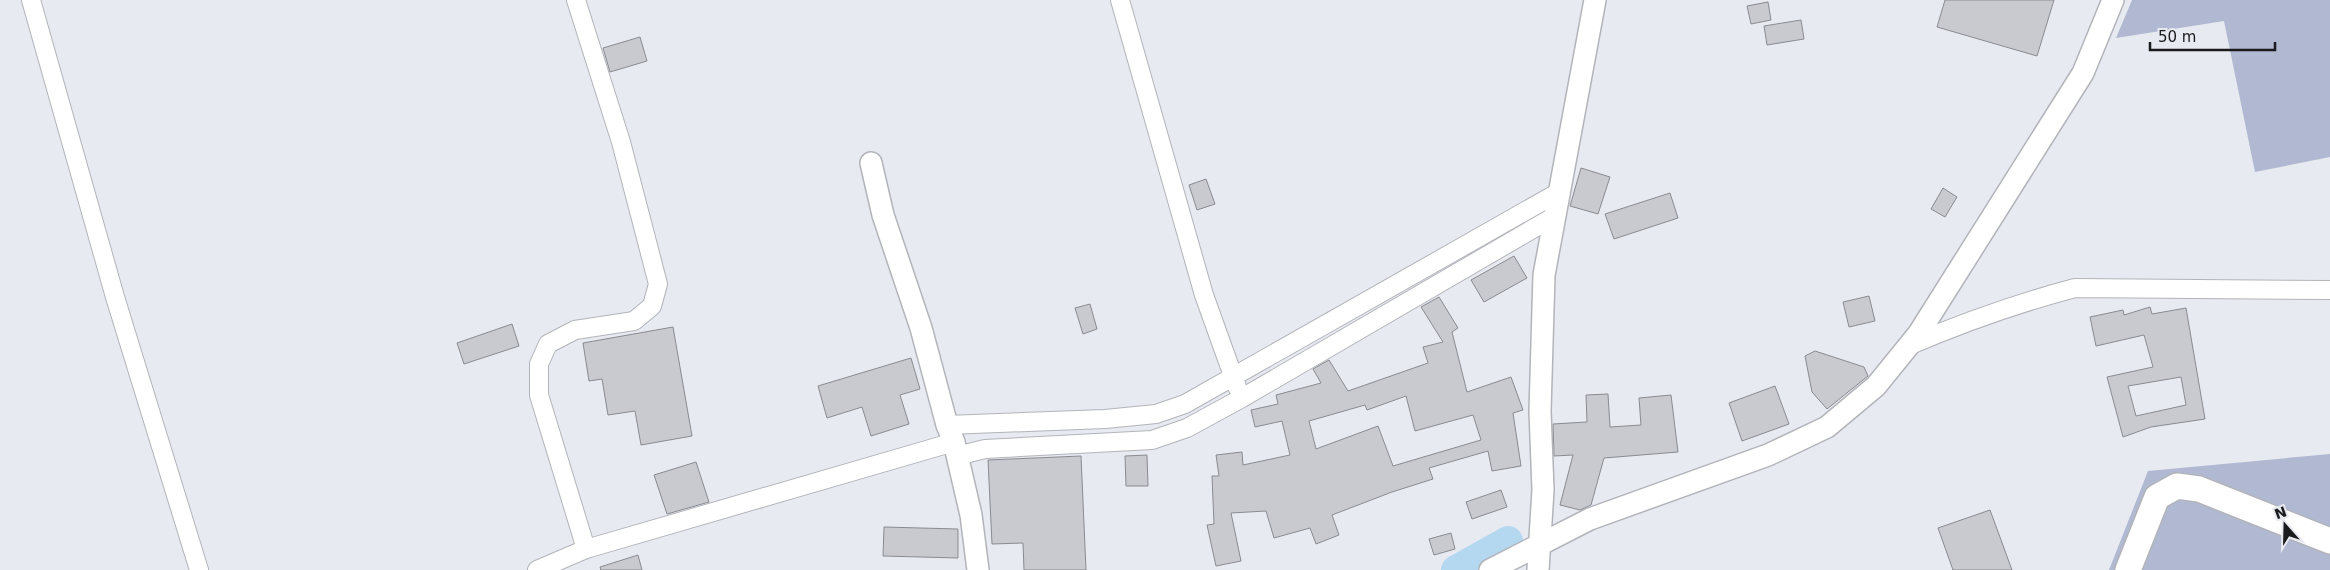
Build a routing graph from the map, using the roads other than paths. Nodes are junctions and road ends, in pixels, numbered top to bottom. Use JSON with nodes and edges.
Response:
{"nodes":[{"id":1,"x":32,"y":0,"type":"edge"},
{"id":2,"x":576,"y":0,"type":"edge"},
{"id":3,"x":1120,"y":0,"type":"edge"},
{"id":4,"x":1595,"y":0,"type":"edge"},
{"id":5,"x":2113,"y":0,"type":"edge"},
{"id":6,"x":871,"y":163,"type":"dead end"},
{"id":7,"x":1559,"y":192,"type":"junction"},
{"id":8,"x":1555,"y":216,"type":"junction"},
{"id":9,"x":2330,"y":290,"type":"edge"},
{"id":10,"x":1907,"y":346,"type":"junction"},
{"id":11,"x":1232,"y":377,"type":"junction"},
{"id":12,"x":1242,"y":398,"type":"junction"},
{"id":13,"x":953,"y":441,"type":"junction"},
{"id":14,"x":2330,"y":540,"type":"edge"},
{"id":15,"x":1540,"y":545,"type":"junction"},
{"id":16,"x":586,"y":549,"type":"junction"},
{"id":17,"x":199,"y":570,"type":"edge"},
{"id":18,"x":537,"y":570,"type":"edge"},
{"id":19,"x":978,"y":570,"type":"edge"},
{"id":20,"x":1490,"y":570,"type":"edge"},
{"id":21,"x":1538,"y":570,"type":"edge"},
{"id":22,"x":2128,"y":570,"type":"edge"}],
"edges":[{"from":1,"to":17,"type":"street"},
{"from":2,"to":16,"type":"street"},
{"from":3,"to":11,"type":"street"},
{"from":4,"to":7,"type":"street"},
{"from":5,"to":10,"type":"street"},
{"from":6,"to":13,"type":"street"},
{"from":7,"to":8,"type":"street"},
{"from":7,"to":11,"type":"street"},
{"from":8,"to":12,"type":"street"},
{"from":8,"to":15,"type":"street"},
{"from":9,"to":10,"type":"street"},
{"from":10,"to":15,"type":"street"},
{"from":11,"to":12,"type":"street"},
{"from":11,"to":13,"type":"street"},
{"from":12,"to":13,"type":"street"},
{"from":13,"to":16,"type":"street"},
{"from":13,"to":19,"type":"street"},
{"from":14,"to":22,"type":"main road"},
{"from":15,"to":20,"type":"street"},
{"from":15,"to":21,"type":"street"},
{"from":16,"to":18,"type":"street"}]}
